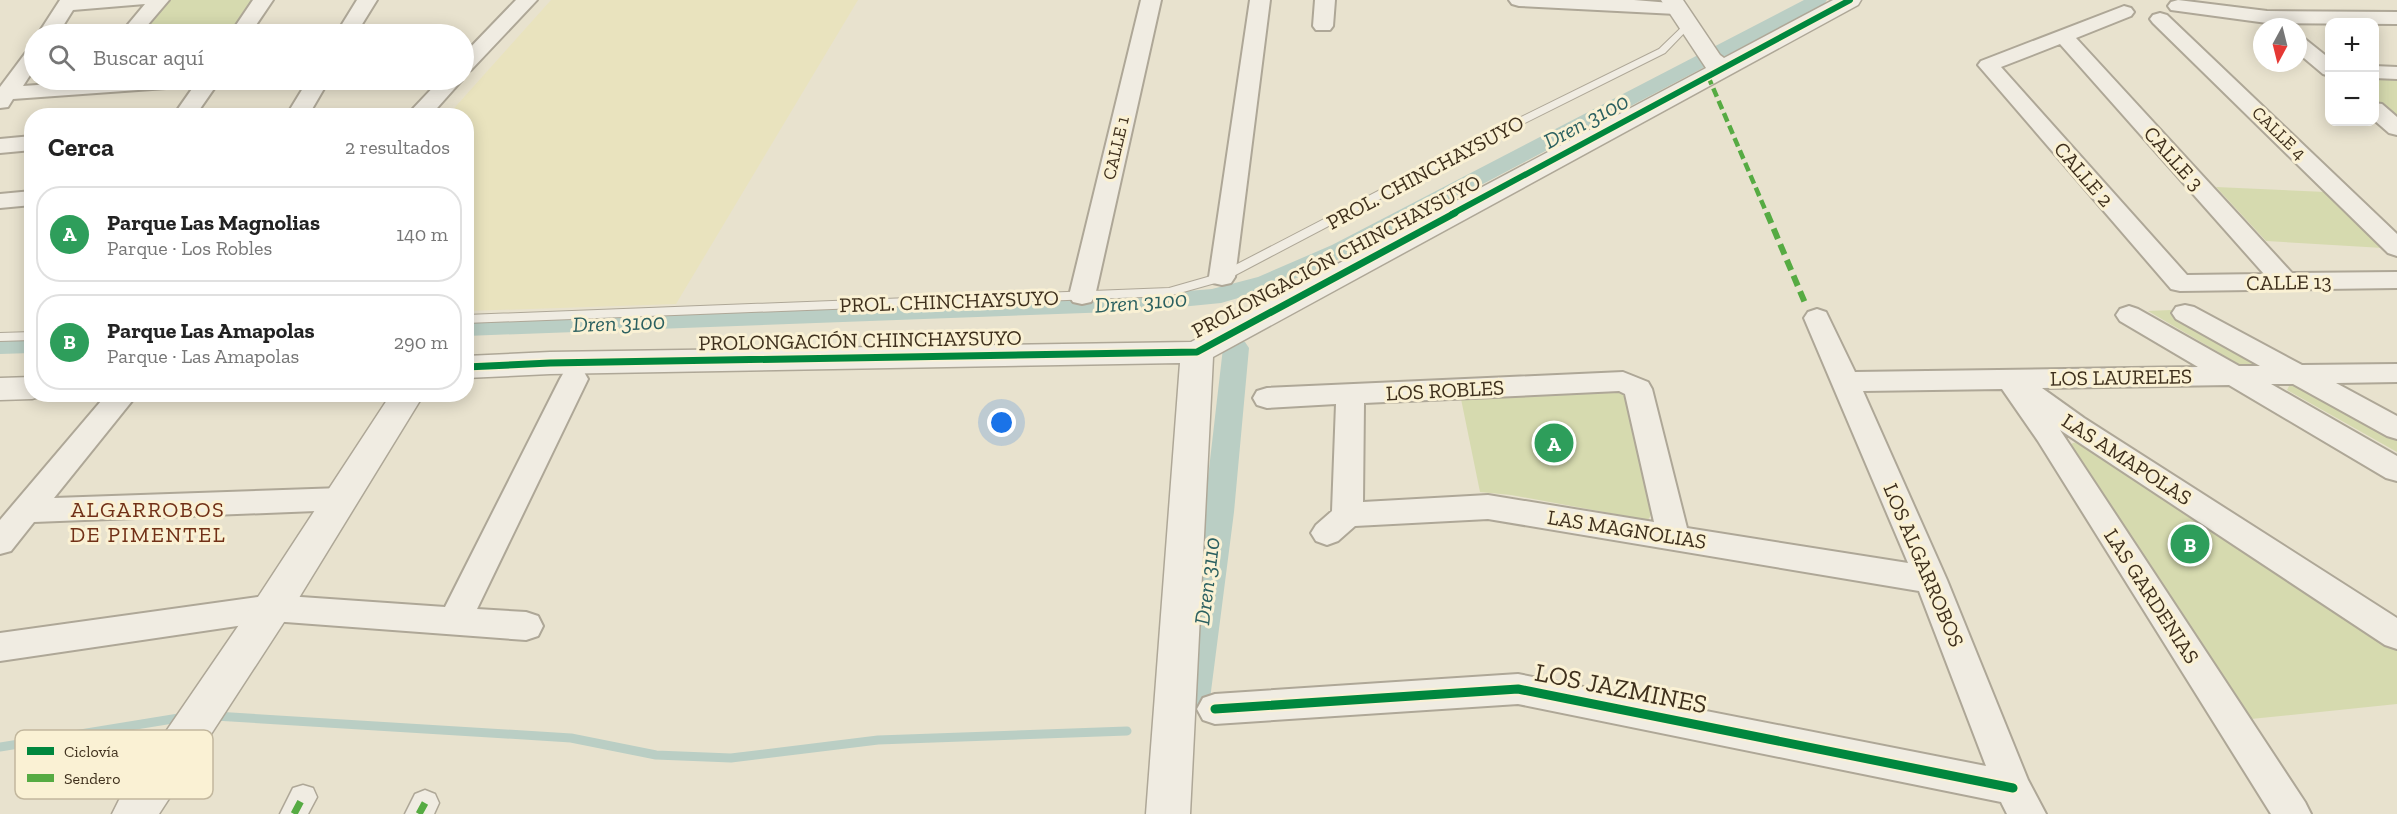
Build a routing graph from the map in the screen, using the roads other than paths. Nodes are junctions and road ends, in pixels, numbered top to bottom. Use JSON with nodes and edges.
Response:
{"nodes":[{"id":1,"x":139,"y":0,"type":"edge"},
{"id":2,"x":159,"y":0,"type":"edge"},
{"id":3,"x":263,"y":0,"type":"edge"},
{"id":4,"x":367,"y":0,"type":"edge"},
{"id":5,"x":527,"y":0,"type":"edge"},
{"id":6,"x":1151,"y":0,"type":"edge"},
{"id":7,"x":1260,"y":0,"type":"edge"},
{"id":8,"x":1325,"y":0,"type":"edge"},
{"id":9,"x":1518,"y":0,"type":"edge"},
{"id":10,"x":1850,"y":0,"type":"edge"},
{"id":11,"x":2106,"y":0,"type":"edge"},
{"id":12,"x":2332,"y":0,"type":"edge"},
{"id":13,"x":1550,"y":1,"type":"edge"},
{"id":14,"x":68,"y":3,"type":"edge"},
{"id":15,"x":1678,"y":7,"type":"edge"},
{"id":16,"x":2170,"y":8,"type":"edge"},
{"id":17,"x":2124,"y":12,"type":"junction"},
{"id":18,"x":2352,"y":17,"type":"junction"},
{"id":19,"x":2397,"y":18,"type":"edge"},
{"id":20,"x":2253,"y":19,"type":"edge"},
{"id":21,"x":2307,"y":20,"type":"edge"},
{"id":22,"x":1553,"y":23,"type":"dead end"},
{"id":23,"x":54,"y":24,"type":"edge"},
{"id":24,"x":139,"y":24,"type":"edge"},
{"id":25,"x":247,"y":24,"type":"edge"},
{"id":26,"x":352,"y":24,"type":"edge"},
{"id":27,"x":1323,"y":26,"type":"dead end"},
{"id":28,"x":2063,"y":35,"type":"junction"},
{"id":29,"x":2307,"y":51,"type":"edge"},
{"id":30,"x":474,"y":54,"type":"edge"},
{"id":31,"x":1712,"y":59,"type":"junction"},
{"id":32,"x":2325,"y":66,"type":"edge"},
{"id":33,"x":24,"y":69,"type":"edge"},
{"id":34,"x":2379,"y":72,"type":"edge"},
{"id":35,"x":2397,"y":73,"type":"edge"},
{"id":36,"x":47,"y":90,"type":"edge"},
{"id":37,"x":202,"y":90,"type":"edge"},
{"id":38,"x":312,"y":90,"type":"edge"},
{"id":39,"x":442,"y":90,"type":"edge"},
{"id":40,"x":4,"y":97,"type":"edge"},
{"id":41,"x":190,"y":108,"type":"edge"},
{"id":42,"x":302,"y":108,"type":"edge"},
{"id":43,"x":425,"y":108,"type":"edge"},
{"id":44,"x":2379,"y":113,"type":"edge"},
{"id":45,"x":2397,"y":128,"type":"edge"},
{"id":46,"x":24,"y":144,"type":"edge"},
{"id":47,"x":0,"y":146,"type":"edge"},
{"id":48,"x":24,"y":199,"type":"edge"},
{"id":49,"x":0,"y":201,"type":"edge"},
{"id":50,"x":2397,"y":248,"type":"edge"},
{"id":51,"x":1222,"y":278,"type":"junction"},
{"id":52,"x":2397,"y":280,"type":"edge"},
{"id":53,"x":2285,"y":282,"type":"junction"},
{"id":54,"x":2180,"y":283,"type":"joint"},
{"id":55,"x":1082,"y":296,"type":"junction"},
{"id":56,"x":2185,"y":314,"type":"dead end"},
{"id":57,"x":2129,"y":315,"type":"dead end"},
{"id":58,"x":1817,"y":318,"type":"dead end"},
{"id":59,"x":474,"y":320,"type":"edge"},
{"id":60,"x":24,"y":336,"type":"edge"},
{"id":61,"x":0,"y":337,"type":"edge"},
{"id":62,"x":1197,"y":352,"type":"junction"},
{"id":63,"x":474,"y":367,"type":"edge"},
{"id":64,"x":2294,"y":373,"type":"junction"},
{"id":65,"x":2397,"y":373,"type":"edge"},
{"id":66,"x":2230,"y":374,"type":"junction"},
{"id":67,"x":574,"y":379,"type":"dead end"},
{"id":68,"x":2010,"y":379,"type":"junction"},
{"id":69,"x":1846,"y":382,"type":"junction"},
{"id":70,"x":24,"y":388,"type":"edge"},
{"id":71,"x":0,"y":389,"type":"edge"},
{"id":72,"x":1350,"y":394,"type":"junction"},
{"id":73,"x":1267,"y":398,"type":"dead end"},
{"id":74,"x":117,"y":402,"type":"edge"},
{"id":75,"x":403,"y":402,"type":"edge"},
{"id":76,"x":2397,"y":429,"type":"edge"},
{"id":77,"x":2397,"y":470,"type":"edge"},
{"id":78,"x":341,"y":500,"type":"junction"},
{"id":79,"x":26,"y":511,"type":"junction"},
{"id":80,"x":1673,"y":536,"type":"junction"},
{"id":81,"x":0,"y":542,"type":"edge"},
{"id":82,"x":1931,"y":580,"type":"junction"},
{"id":83,"x":272,"y":608,"type":"junction"},
{"id":84,"x":453,"y":621,"type":"junction"},
{"id":85,"x":526,"y":626,"type":"dead end"},
{"id":86,"x":2397,"y":635,"type":"edge"},
{"id":87,"x":0,"y":647,"type":"edge"},
{"id":88,"x":1215,"y":709,"type":"dead end"},
{"id":89,"x":190,"y":730,"type":"edge"},
{"id":90,"x":144,"y":799,"type":"edge"},
{"id":91,"x":2020,"y":801,"type":"edge"},
{"id":92,"x":134,"y":814,"type":"edge"},
{"id":93,"x":1168,"y":814,"type":"edge"},
{"id":94,"x":2292,"y":814,"type":"edge"}],
"edges":[{"from":1,"to":14,"type":"street"},
{"from":2,"to":24,"type":"street"},
{"from":3,"to":25,"type":"street"},
{"from":4,"to":26,"type":"street"},
{"from":5,"to":30,"type":"street"},
{"from":6,"to":55,"type":"street","name":"CALLE 1"},
{"from":7,"to":51,"type":"street"},
{"from":8,"to":27,"type":"street"},
{"from":9,"to":13,"type":"street"},
{"from":10,"to":31,"type":"street","name":"PROLONGACIÓN CHINCHAYSUYO"},
{"from":11,"to":17,"type":"street"},
{"from":12,"to":18,"type":"street"},
{"from":13,"to":15,"type":"street"},
{"from":13,"to":22,"type":"street"},
{"from":14,"to":23,"type":"street"},
{"from":15,"to":31,"type":"street"},
{"from":15,"to":51,"type":"lane","name":"PROL. CHINCHAYSUYO"},
{"from":16,"to":17,"type":"street"},
{"from":16,"to":20,"type":"street"},
{"from":16,"to":50,"type":"street","name":"CALLE 4"},
{"from":17,"to":28,"type":"street"},
{"from":18,"to":19,"type":"street"},
{"from":18,"to":21,"type":"street"},
{"from":28,"to":53,"type":"street","name":"CALLE 3"},
{"from":28,"to":54,"type":"street","name":"CALLE 2"},
{"from":29,"to":32,"type":"street"},
{"from":31,"to":62,"type":"street","name":"PROLONGACIÓN CHINCHAYSUYO"},
{"from":33,"to":40,"type":"street"},
{"from":34,"to":35,"type":"street"},
{"from":36,"to":40,"type":"street"},
{"from":37,"to":41,"type":"street"},
{"from":38,"to":42,"type":"street"},
{"from":39,"to":43,"type":"street"},
{"from":44,"to":45,"type":"street"},
{"from":46,"to":47,"type":"street"},
{"from":48,"to":49,"type":"street"},
{"from":51,"to":55,"type":"lane","name":"PROL. CHINCHAYSUYO"},
{"from":52,"to":53,"type":"street","name":"CALLE 13"},
{"from":53,"to":54,"type":"street","name":"CALLE 13"},
{"from":55,"to":59,"type":"lane","name":"PROL. CHINCHAYSUYO"},
{"from":56,"to":64,"type":"street"},
{"from":57,"to":66,"type":"street"},
{"from":58,"to":69,"type":"street","name":"LOS ALGARROBOS"},
{"from":60,"to":61,"type":"lane"},
{"from":62,"to":63,"type":"street","name":"PROLONGACIÓN CHINCHAYSUYO"},
{"from":62,"to":93,"type":"street"},
{"from":64,"to":65,"type":"street","name":"LOS LAURELES"},
{"from":64,"to":66,"type":"street","name":"LOS LAURELES"},
{"from":64,"to":76,"type":"street"},
{"from":66,"to":68,"type":"street","name":"LOS LAURELES"},
{"from":66,"to":77,"type":"street"},
{"from":67,"to":84,"type":"street"},
{"from":68,"to":69,"type":"street","name":"LOS LAURELES"},
{"from":68,"to":86,"type":"street","name":"LAS AMAPOLAS"},
{"from":68,"to":94,"type":"street","name":"LAS GARDENIAS"},
{"from":69,"to":82,"type":"street","name":"LOS ALGARROBOS"},
{"from":70,"to":71,"type":"street"},
{"from":72,"to":73,"type":"street","name":"LOS ROBLES"},
{"from":72,"to":80,"type":"street","name":"LOS ROBLES"},
{"from":72,"to":80,"type":"street","name":"LAS MAGNOLIAS"},
{"from":74,"to":79,"type":"street"},
{"from":75,"to":78,"type":"street"},
{"from":78,"to":79,"type":"street"},
{"from":78,"to":83,"type":"street"},
{"from":79,"to":81,"type":"street"},
{"from":80,"to":82,"type":"street","name":"LAS MAGNOLIAS"},
{"from":82,"to":91,"type":"street","name":"LOS ALGARROBOS"},
{"from":83,"to":84,"type":"street"},
{"from":83,"to":87,"type":"street"},
{"from":83,"to":89,"type":"street"},
{"from":84,"to":85,"type":"street"},
{"from":88,"to":91,"type":"street","name":"LOS JAZMINES"},
{"from":90,"to":92,"type":"street"}]}
